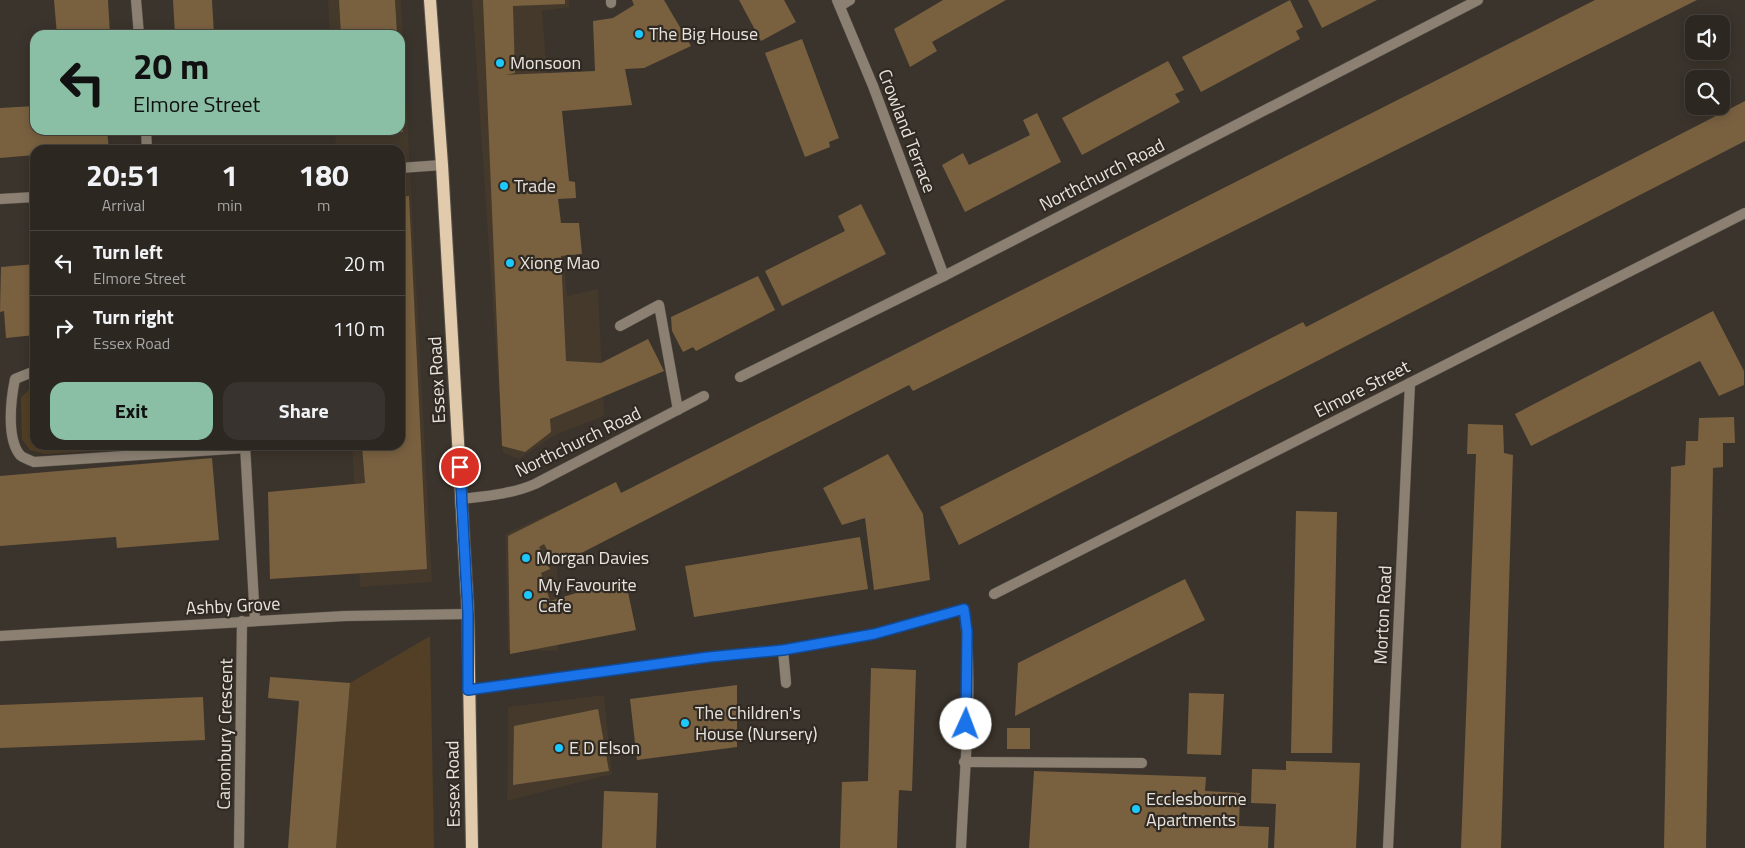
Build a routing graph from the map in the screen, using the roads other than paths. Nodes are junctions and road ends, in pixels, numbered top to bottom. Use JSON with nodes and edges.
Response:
{"nodes":[{"id":1,"x":136,"y":0,"type":"edge"},
{"id":2,"x":430,"y":0,"type":"edge"},
{"id":3,"x":850,"y":0,"type":"edge"},
{"id":4,"x":1478,"y":0,"type":"edge"},
{"id":5,"x":838,"y":3,"type":"edge"},
{"id":6,"x":139,"y":30,"type":"edge"},
{"id":7,"x":442,"y":165,"type":"junction"},
{"id":8,"x":405,"y":168,"type":"edge"},
{"id":9,"x":30,"y":196,"type":"edge"},
{"id":10,"x":0,"y":199,"type":"edge"},
{"id":11,"x":1745,"y":213,"type":"edge"},
{"id":12,"x":944,"y":276,"type":"junction"},
{"id":13,"x":620,"y":326,"type":"dead end"},
{"id":14,"x":30,"y":373,"type":"edge"},
{"id":15,"x":740,"y":377,"type":"dead end"},
{"id":16,"x":1410,"y":384,"type":"junction"},
{"id":17,"x":704,"y":396,"type":"dead end"},
{"id":18,"x":678,"y":410,"type":"junction"},
{"id":19,"x":203,"y":450,"type":"edge"},
{"id":20,"x":245,"y":450,"type":"edge"},
{"id":21,"x":462,"y":498,"type":"junction"},
{"id":22,"x":994,"y":594,"type":"dead end"},
{"id":23,"x":468,"y":614,"type":"junction"},
{"id":24,"x":242,"y":621,"type":"junction"},
{"id":25,"x":255,"y":621,"type":"junction"},
{"id":26,"x":0,"y":636,"type":"edge"},
{"id":27,"x":783,"y":650,"type":"junction"},
{"id":28,"x":786,"y":683,"type":"dead end"},
{"id":29,"x":468,"y":690,"type":"junction"},
{"id":30,"x":964,"y":762,"type":"junction"},
{"id":31,"x":1142,"y":763,"type":"dead end"},
{"id":32,"x":239,"y":848,"type":"edge"},
{"id":33,"x":472,"y":848,"type":"edge"},
{"id":34,"x":961,"y":848,"type":"edge"},
{"id":35,"x":1388,"y":848,"type":"edge"}],
"edges":[{"from":1,"to":6,"type":"street"},
{"from":2,"to":7,"type":"main road","name":"Essex Road"},
{"from":3,"to":5,"type":"street"},
{"from":4,"to":12,"type":"street","name":"Northchurch Road"},
{"from":5,"to":12,"type":"street","name":"Crowland Terrace"},
{"from":7,"to":8,"type":"street"},
{"from":7,"to":21,"type":"main road","name":"Essex Road"},
{"from":9,"to":10,"type":"street"},
{"from":11,"to":16,"type":"street","name":"Elmore Street"},
{"from":12,"to":15,"type":"street","name":"Northchurch Road"},
{"from":13,"to":18,"type":"street"},
{"from":14,"to":19,"type":"street"},
{"from":16,"to":22,"type":"street","name":"Elmore Street"},
{"from":16,"to":35,"type":"street","name":"Morton Road"},
{"from":17,"to":18,"type":"street","name":"Northchurch Road"},
{"from":18,"to":21,"type":"street","name":"Northchurch Road"},
{"from":20,"to":25,"type":"street"},
{"from":21,"to":23,"type":"main road","name":"Essex Road"},
{"from":23,"to":25,"type":"street","name":"Ashby Grove"},
{"from":23,"to":29,"type":"main road","name":"Essex Road"},
{"from":24,"to":25,"type":"street","name":"Ashby Grove"},
{"from":24,"to":26,"type":"street","name":"Ashby Grove"},
{"from":24,"to":32,"type":"street","name":"Canonbury Crescent"},
{"from":27,"to":28,"type":"street"},
{"from":27,"to":29,"type":"street"},
{"from":27,"to":30,"type":"street"},
{"from":29,"to":33,"type":"main road","name":"Essex Road"},
{"from":30,"to":31,"type":"street"},
{"from":30,"to":34,"type":"street"}]}
